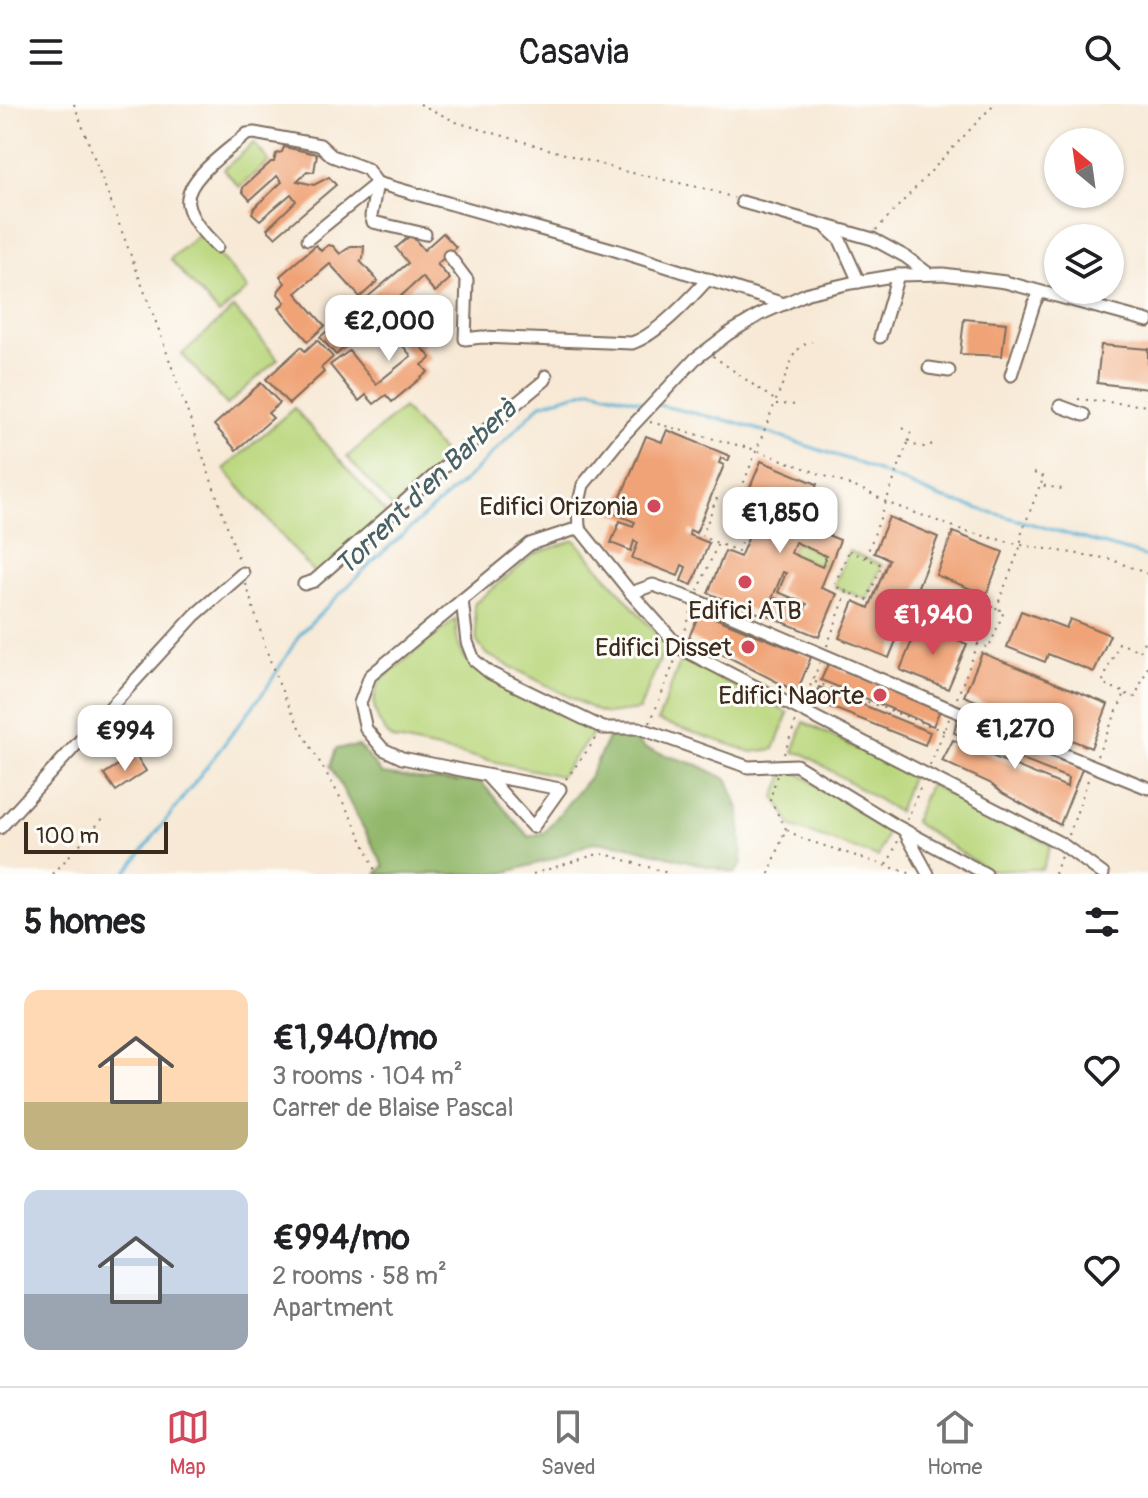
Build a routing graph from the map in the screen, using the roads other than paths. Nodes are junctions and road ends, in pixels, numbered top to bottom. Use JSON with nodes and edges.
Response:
{"nodes":[{"id":1,"x":377,"y":183,"type":"junction"},
{"id":2,"x":742,"y":202,"type":"road end"},
{"id":3,"x":823,"y":225,"type":"junction"},
{"id":4,"x":425,"y":234,"type":"dead end"},
{"id":5,"x":308,"y":239,"type":"dead end"},
{"id":6,"x":217,"y":247,"type":"dead end"},
{"id":7,"x":449,"y":256,"type":"dead end"},
{"id":8,"x":929,"y":274,"type":"junction"},
{"id":9,"x":898,"y":275,"type":"junction"},
{"id":10,"x":708,"y":279,"type":"junction"},
{"id":11,"x":859,"y":282,"type":"junction"},
{"id":12,"x":1040,"y":292,"type":"junction"},
{"id":13,"x":784,"y":304,"type":"junction"},
{"id":14,"x":1148,"y":321,"type":"edge"},
{"id":15,"x":880,"y":337,"type":"dead end"},
{"id":16,"x":929,"y":368,"type":"dead end"},
{"id":17,"x":949,"y":371,"type":"dead end"},
{"id":18,"x":1011,"y":375,"type":"dead end"},
{"id":19,"x":546,"y":376,"type":"dead end"},
{"id":20,"x":1060,"y":406,"type":"dead end"},
{"id":21,"x":1084,"y":415,"type":"dead end"},
{"id":22,"x":579,"y":528,"type":"junction"},
{"id":23,"x":243,"y":573,"type":"road end"},
{"id":24,"x":304,"y":584,"type":"dead end"},
{"id":25,"x":631,"y":593,"type":"junction"},
{"id":26,"x":462,"y":600,"type":"junction"},
{"id":27,"x":486,"y":775,"type":"junction"},
{"id":28,"x":1148,"y":788,"type":"edge"},
{"id":29,"x":0,"y":828,"type":"edge"},
{"id":30,"x":904,"y":829,"type":"junction"},
{"id":31,"x":928,"y":874,"type":"edge"},
{"id":32,"x":986,"y":874,"type":"edge"},
{"id":33,"x":1103,"y":874,"type":"edge"}],
"edges":[{"from":1,"to":4,"type":"street"},
{"from":1,"to":5,"type":"street"},
{"from":1,"to":6,"type":"street"},
{"from":1,"to":10,"type":"street"},
{"from":2,"to":3,"type":"street"},
{"from":3,"to":8,"type":"street"},
{"from":3,"to":11,"type":"street"},
{"from":7,"to":10,"type":"street"},
{"from":8,"to":9,"type":"street"},
{"from":8,"to":12,"type":"street"},
{"from":9,"to":11,"type":"street"},
{"from":9,"to":15,"type":"street"},
{"from":10,"to":13,"type":"street"},
{"from":11,"to":13,"type":"street"},
{"from":12,"to":14,"type":"street"},
{"from":12,"to":18,"type":"street"},
{"from":13,"to":22,"type":"street"},
{"from":16,"to":17,"type":"street"},
{"from":19,"to":24,"type":"street"},
{"from":20,"to":21,"type":"street"},
{"from":22,"to":25,"type":"street"},
{"from":22,"to":26,"type":"street"},
{"from":23,"to":29,"type":"street"},
{"from":25,"to":28,"type":"street"},
{"from":25,"to":33,"type":"street"},
{"from":26,"to":27,"type":"street"},
{"from":26,"to":30,"type":"street"},
{"from":27,"to":27,"type":"street"},
{"from":30,"to":31,"type":"street"},
{"from":30,"to":32,"type":"street"}]}
